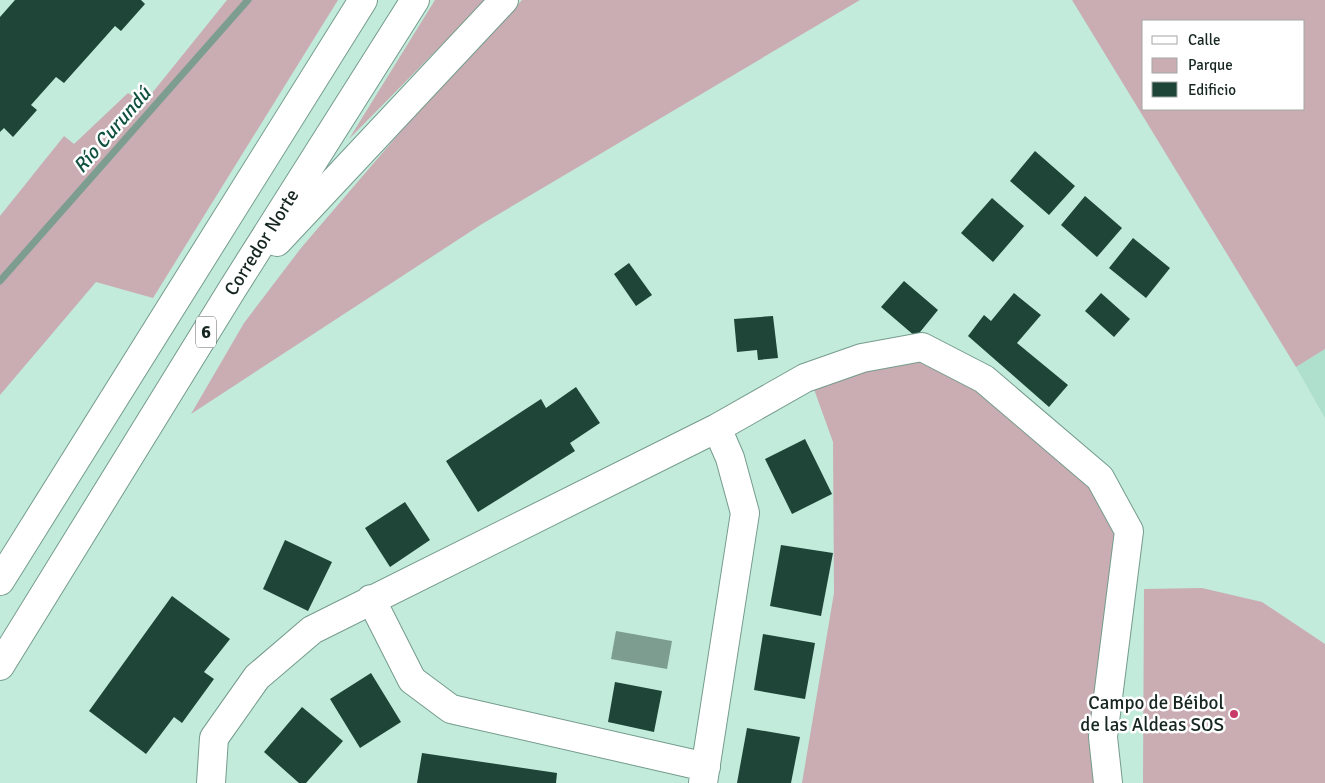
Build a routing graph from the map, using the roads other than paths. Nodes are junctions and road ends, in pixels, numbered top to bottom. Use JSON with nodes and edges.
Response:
{"nodes":[{"id":1,"x":363,"y":0,"type":"edge"},
{"id":2,"x":415,"y":0,"type":"edge"},
{"id":3,"x":504,"y":0,"type":"edge"},
{"id":4,"x":233,"y":288,"type":"junction"},
{"id":5,"x":717,"y":428,"type":"junction"},
{"id":6,"x":0,"y":581,"type":"edge"},
{"id":7,"x":370,"y":599,"type":"junction"},
{"id":8,"x":0,"y":666,"type":"edge"},
{"id":9,"x":705,"y":775,"type":"edge"},
{"id":10,"x":210,"y":783,"type":"edge"},
{"id":11,"x":1108,"y":783,"type":"edge"}],
"edges":[{"from":1,"to":6,"type":"main road","number":"6"},
{"from":2,"to":4,"type":"main road","name":"Corredor Norte","number":"6"},
{"from":3,"to":4,"type":"main road"},
{"from":4,"to":8,"type":"main road","name":"Corredor Norte","number":"6"},
{"from":5,"to":7,"type":"main road"},
{"from":5,"to":9,"type":"main road"},
{"from":5,"to":11,"type":"main road"},
{"from":7,"to":9,"type":"main road"},
{"from":7,"to":10,"type":"main road"}]}
